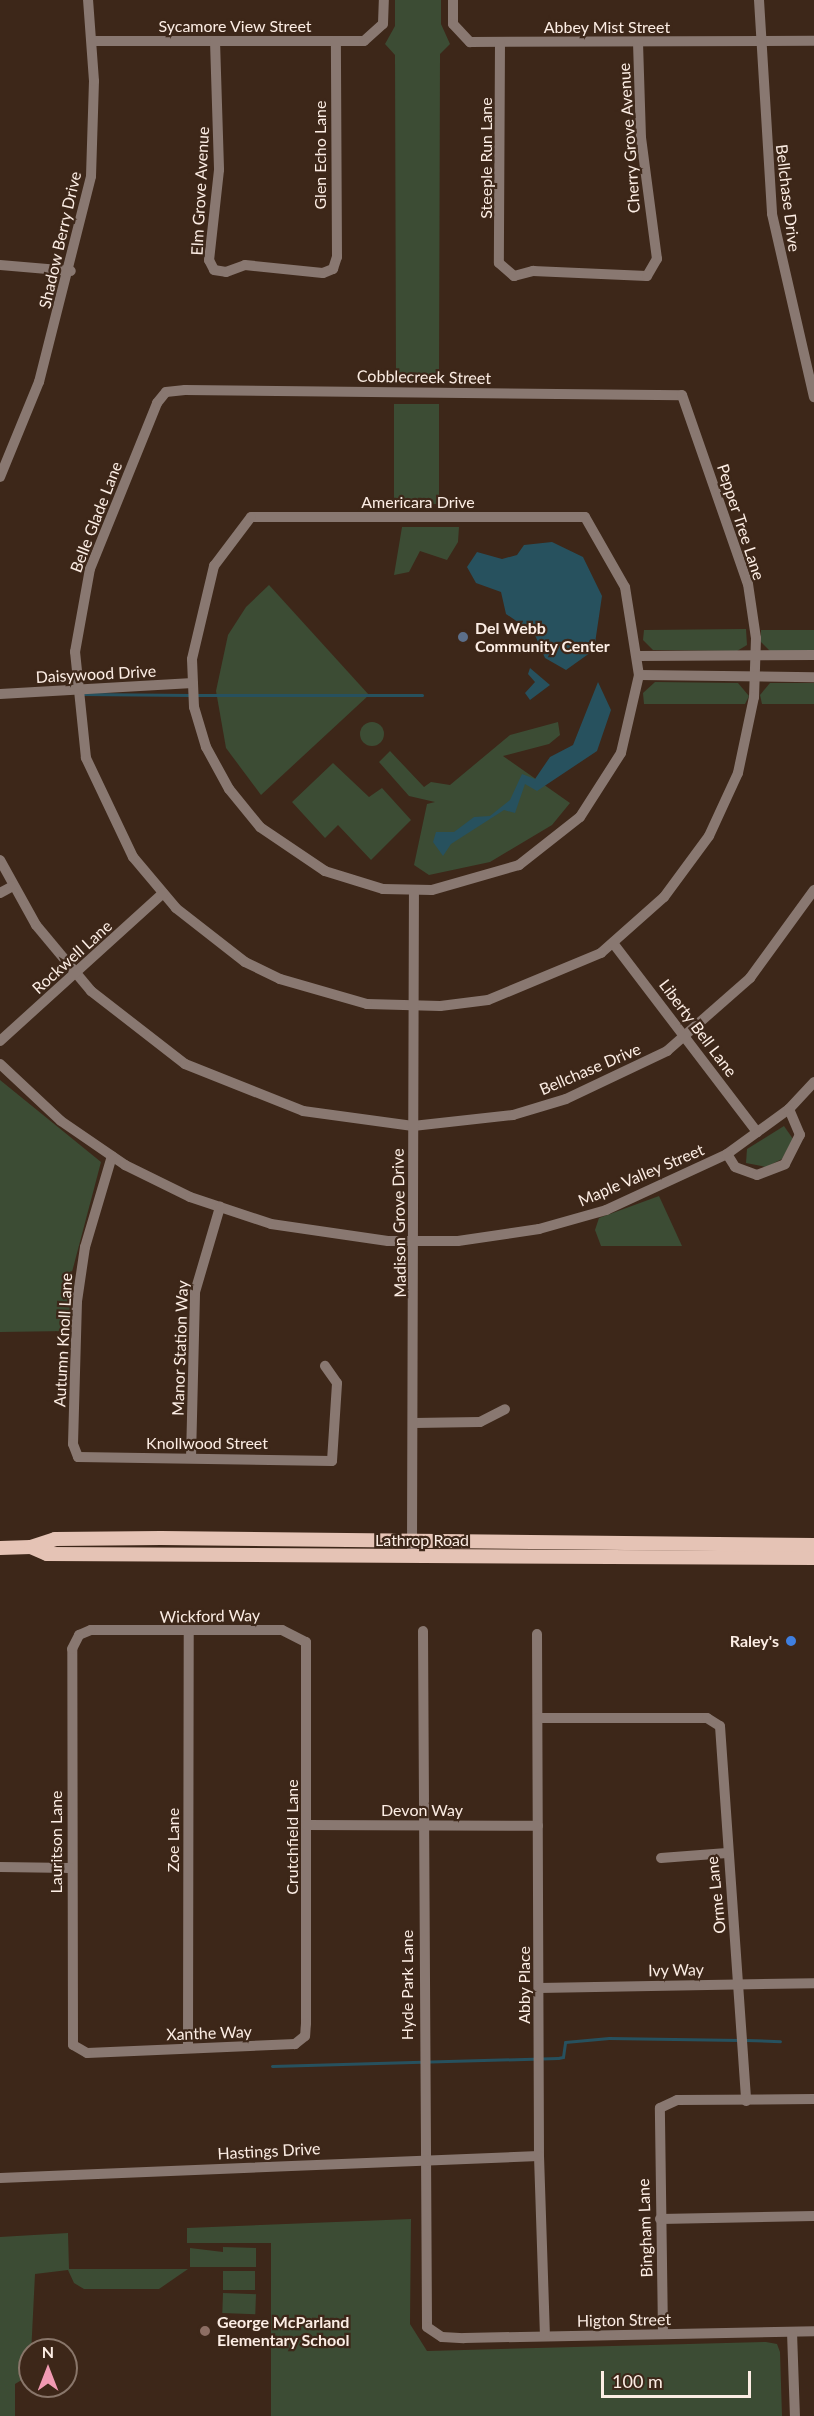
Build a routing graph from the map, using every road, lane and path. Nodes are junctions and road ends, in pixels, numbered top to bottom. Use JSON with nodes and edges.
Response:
{"nodes":[{"id":1,"x":88,"y":0,"type":"edge"},
{"id":2,"x":384,"y":0,"type":"edge"},
{"id":3,"x":453,"y":0,"type":"edge"},
{"id":4,"x":759,"y":0,"type":"edge"},
{"id":5,"x":759,"y":40,"type":"junction"},
{"id":6,"x":92,"y":41,"type":"junction"},
{"id":7,"x":215,"y":41,"type":"junction"},
{"id":8,"x":336,"y":41,"type":"junction"},
{"id":9,"x":814,"y":41,"type":"edge"},
{"id":10,"x":500,"y":42,"type":"junction"},
{"id":11,"x":638,"y":42,"type":"junction"},
{"id":12,"x":0,"y":265,"type":"edge"},
{"id":13,"x":214,"y":270,"type":"joint"},
{"id":14,"x":505,"y":271,"type":"joint"},
{"id":15,"x":70,"y":272,"type":"junction"},
{"id":16,"x":166,"y":392,"type":"joint"},
{"id":17,"x":682,"y":395,"type":"joint"},
{"id":18,"x":814,"y":397,"type":"edge"},
{"id":19,"x":0,"y":477,"type":"edge"},
{"id":20,"x":755,"y":655,"type":"junction"},
{"id":21,"x":814,"y":655,"type":"edge"},
{"id":22,"x":638,"y":656,"type":"junction"},
{"id":23,"x":639,"y":675,"type":"junction"},
{"id":24,"x":755,"y":676,"type":"junction"},
{"id":25,"x":814,"y":677,"type":"edge"},
{"id":26,"x":193,"y":683,"type":"junction"},
{"id":27,"x":75,"y":691,"type":"junction"},
{"id":28,"x":0,"y":694,"type":"edge"},
{"id":29,"x":0,"y":860,"type":"edge"},
{"id":30,"x":13,"y":886,"type":"junction"},
{"id":31,"x":414,"y":890,"type":"junction"},
{"id":32,"x":814,"y":890,"type":"edge"},
{"id":33,"x":0,"y":893,"type":"edge"},
{"id":34,"x":163,"y":893,"type":"junction"},
{"id":35,"x":613,"y":943,"type":"junction"},
{"id":36,"x":78,"y":975,"type":"junction"},
{"id":37,"x":413,"y":1006,"type":"junction"},
{"id":38,"x":686,"y":1036,"type":"junction"},
{"id":39,"x":0,"y":1041,"type":"edge"},
{"id":40,"x":0,"y":1064,"type":"edge"},
{"id":41,"x":814,"y":1082,"type":"edge"},
{"id":42,"x":789,"y":1109,"type":"junction"},
{"id":43,"x":413,"y":1126,"type":"junction"},
{"id":44,"x":757,"y":1132,"type":"junction"},
{"id":45,"x":727,"y":1154,"type":"junction"},
{"id":46,"x":112,"y":1156,"type":"junction"},
{"id":47,"x":220,"y":1207,"type":"junction"},
{"id":48,"x":416,"y":1241,"type":"junction"},
{"id":49,"x":325,"y":1366,"type":"dead end"},
{"id":50,"x":505,"y":1409,"type":"dead end"},
{"id":51,"x":414,"y":1423,"type":"junction"},
{"id":52,"x":78,"y":1457,"type":"joint"},
{"id":53,"x":191,"y":1458,"type":"junction"},
{"id":54,"x":412,"y":1539,"type":"junction"},
{"id":55,"x":814,"y":1545,"type":"edge"},
{"id":56,"x":31,"y":1547,"type":"junction"},
{"id":57,"x":0,"y":1548,"type":"edge"},
{"id":58,"x":750,"y":1552,"type":"junction"},
{"id":59,"x":412,"y":1556,"type":"junction"},
{"id":60,"x":814,"y":1558,"type":"edge"},
{"id":61,"x":118,"y":1631,"type":"joint"},
{"id":62,"x":423,"y":1631,"type":"dead end"},
{"id":63,"x":189,"y":1632,"type":"junction"},
{"id":64,"x":537,"y":1634,"type":"dead end"},
{"id":65,"x":301,"y":1635,"type":"joint"},
{"id":66,"x":538,"y":1718,"type":"junction"},
{"id":67,"x":423,"y":1824,"type":"junction"},
{"id":68,"x":306,"y":1825,"type":"junction"},
{"id":69,"x":538,"y":1826,"type":"junction"},
{"id":70,"x":727,"y":1853,"type":"junction"},
{"id":71,"x":660,"y":1858,"type":"dead end"},
{"id":72,"x":0,"y":1868,"type":"edge"},
{"id":73,"x":70,"y":1868,"type":"junction"},
{"id":74,"x":740,"y":1983,"type":"junction"},
{"id":75,"x":814,"y":1983,"type":"edge"},
{"id":76,"x":539,"y":1988,"type":"junction"},
{"id":77,"x":303,"y":2040,"type":"joint"},
{"id":78,"x":188,"y":2048,"type":"junction"},
{"id":79,"x":115,"y":2051,"type":"joint"},
{"id":80,"x":814,"y":2099,"type":"edge"},
{"id":81,"x":746,"y":2101,"type":"junction"},
{"id":82,"x":539,"y":2156,"type":"junction"},
{"id":83,"x":422,"y":2159,"type":"junction"},
{"id":84,"x":0,"y":2178,"type":"edge"},
{"id":85,"x":814,"y":2216,"type":"edge"},
{"id":86,"x":660,"y":2219,"type":"junction"},
{"id":87,"x":814,"y":2331,"type":"edge"},
{"id":88,"x":792,"y":2332,"type":"junction"},
{"id":89,"x":663,"y":2334,"type":"junction"},
{"id":90,"x":435,"y":2335,"type":"joint"},
{"id":91,"x":545,"y":2336,"type":"junction"},
{"id":92,"x":795,"y":2416,"type":"edge"}],
"edges":[{"from":1,"to":6,"type":"street","name":"Shadow Berry Drive"},
{"from":2,"to":8,"type":"street","name":"Sycamore View Street"},
{"from":3,"to":10,"type":"street","name":"Abbey Mist Street"},
{"from":4,"to":5,"type":"street","name":"Bellchase Drive"},
{"from":5,"to":9,"type":"street","name":"Abbey Mist Street"},
{"from":5,"to":11,"type":"street","name":"Abbey Mist Street"},
{"from":5,"to":18,"type":"street","name":"Bellchase Drive"},
{"from":6,"to":7,"type":"street","name":"Sycamore View Street"},
{"from":6,"to":15,"type":"street","name":"Shadow Berry Drive"},
{"from":7,"to":8,"type":"street","name":"Sycamore View Street"},
{"from":7,"to":13,"type":"street","name":"Elm Grove Avenue"},
{"from":8,"to":13,"type":"street","name":"Glen Echo Lane"},
{"from":10,"to":11,"type":"street","name":"Abbey Mist Street"},
{"from":10,"to":14,"type":"street","name":"Steeple Run Lane"},
{"from":11,"to":14,"type":"street","name":"Cherry Grove Avenue"},
{"from":12,"to":15,"type":"street"},
{"from":15,"to":19,"type":"street","name":"Shadow Berry Drive"},
{"from":16,"to":17,"type":"street","name":"Cobblecreek Street"},
{"from":16,"to":27,"type":"street","name":"Belle Glade Lane"},
{"from":17,"to":20,"type":"street","name":"Pepper Tree Lane"},
{"from":20,"to":21,"type":"street"},
{"from":20,"to":22,"type":"street"},
{"from":20,"to":24,"type":"street","name":"Pepper Tree Lane"},
{"from":22,"to":23,"type":"street"},
{"from":22,"to":26,"type":"street","name":"Americara Drive"},
{"from":23,"to":24,"type":"street"},
{"from":23,"to":31,"type":"street"},
{"from":24,"to":25,"type":"street"},
{"from":24,"to":35,"type":"street","name":"Pepper Tree Lane"},
{"from":26,"to":27,"type":"street","name":"Daisywood Drive"},
{"from":26,"to":31,"type":"street"},
{"from":27,"to":28,"type":"street","name":"Daisywood Drive"},
{"from":27,"to":34,"type":"street","name":"Belle Glade Lane"},
{"from":29,"to":30,"type":"street"},
{"from":30,"to":33,"type":"street"},
{"from":30,"to":36,"type":"street"},
{"from":31,"to":37,"type":"street","name":"Madison Grove Drive"},
{"from":32,"to":38,"type":"street","name":"Bellchase Drive"},
{"from":34,"to":36,"type":"street","name":"Rockwell Lane"},
{"from":34,"to":37,"type":"street","name":"Belle Glade Lane"},
{"from":35,"to":37,"type":"street","name":"Pepper Tree Lane"},
{"from":35,"to":38,"type":"street","name":"Liberty Bell Lane"},
{"from":36,"to":39,"type":"street","name":"Rockwell Lane"},
{"from":36,"to":43,"type":"street"},
{"from":37,"to":43,"type":"street","name":"Madison Grove Drive"},
{"from":38,"to":43,"type":"street","name":"Bellchase Drive"},
{"from":38,"to":44,"type":"street","name":"Liberty Bell Lane"},
{"from":40,"to":46,"type":"street","name":"Maple Valley Street"},
{"from":41,"to":42,"type":"street","name":"Maple Valley Street"},
{"from":42,"to":44,"type":"street","name":"Maple Valley Street"},
{"from":42,"to":45,"type":"street"},
{"from":43,"to":48,"type":"street","name":"Madison Grove Drive"},
{"from":44,"to":45,"type":"street","name":"Maple Valley Street"},
{"from":45,"to":48,"type":"street","name":"Maple Valley Street"},
{"from":46,"to":47,"type":"street","name":"Maple Valley Street"},
{"from":46,"to":52,"type":"street","name":"Autumn Knoll Lane"},
{"from":47,"to":48,"type":"street","name":"Maple Valley Street"},
{"from":47,"to":53,"type":"street","name":"Manor Station Way"},
{"from":48,"to":51,"type":"street","name":"Madison Grove Drive"},
{"from":49,"to":53,"type":"street","name":"Knollwood Street"},
{"from":50,"to":51,"type":"street"},
{"from":51,"to":54,"type":"street","name":"Madison Grove Drive"},
{"from":52,"to":53,"type":"street","name":"Knollwood Street"},
{"from":54,"to":56,"type":"main road","name":"Lathrop Road"},
{"from":54,"to":58,"type":"main road","name":"Lathrop Road"},
{"from":54,"to":59,"type":"street","name":"Madison Grove Drive"},
{"from":55,"to":58,"type":"main road","name":"Lathrop Road"},
{"from":56,"to":57,"type":"main road","name":"Lathrop Road"},
{"from":56,"to":59,"type":"main road","name":"Lathrop Road"},
{"from":58,"to":59,"type":"main road","name":"Lathrop Road"},
{"from":58,"to":60,"type":"main road","name":"Lathrop Road"},
{"from":61,"to":63,"type":"street","name":"Wickford Way"},
{"from":61,"to":73,"type":"street","name":"Lauritson Lane"},
{"from":62,"to":67,"type":"street","name":"Hyde Park Lane"},
{"from":63,"to":65,"type":"street","name":"Wickford Way"},
{"from":63,"to":78,"type":"street","name":"Zoe Lane"},
{"from":64,"to":66,"type":"street","name":"Abby Place"},
{"from":65,"to":68,"type":"street","name":"Crutchfield Lane"},
{"from":66,"to":69,"type":"street","name":"Abby Place"},
{"from":66,"to":70,"type":"street","name":"Orme Lane"},
{"from":67,"to":68,"type":"street","name":"Devon Way"},
{"from":67,"to":69,"type":"street","name":"Devon Way"},
{"from":67,"to":83,"type":"street","name":"Hyde Park Lane"},
{"from":68,"to":77,"type":"street","name":"Crutchfield Lane"},
{"from":69,"to":76,"type":"street","name":"Abby Place"},
{"from":70,"to":71,"type":"street"},
{"from":70,"to":74,"type":"street","name":"Orme Lane"},
{"from":72,"to":73,"type":"street"},
{"from":73,"to":79,"type":"street","name":"Lauritson Lane"},
{"from":74,"to":75,"type":"street","name":"Ivy Way"},
{"from":74,"to":76,"type":"street","name":"Ivy Way"},
{"from":74,"to":81,"type":"street","name":"Orme Lane"},
{"from":76,"to":82,"type":"street","name":"Abby Place"},
{"from":77,"to":78,"type":"street","name":"Xanthe Way"},
{"from":78,"to":79,"type":"street","name":"Xanthe Way"},
{"from":80,"to":81,"type":"street"},
{"from":81,"to":86,"type":"street","name":"Bingham Lane"},
{"from":82,"to":83,"type":"street","name":"Hastings Drive"},
{"from":82,"to":91,"type":"street","name":"Abby Place"},
{"from":83,"to":84,"type":"street","name":"Hastings Drive"},
{"from":83,"to":90,"type":"street","name":"Hyde Park Lane"},
{"from":85,"to":86,"type":"street"},
{"from":86,"to":89,"type":"street","name":"Bingham Lane"},
{"from":87,"to":88,"type":"street","name":"Higton Street"},
{"from":88,"to":89,"type":"street","name":"Higton Street"},
{"from":88,"to":92,"type":"street"},
{"from":89,"to":91,"type":"street","name":"Higton Street"},
{"from":90,"to":91,"type":"street","name":"Higton Street"}]}
